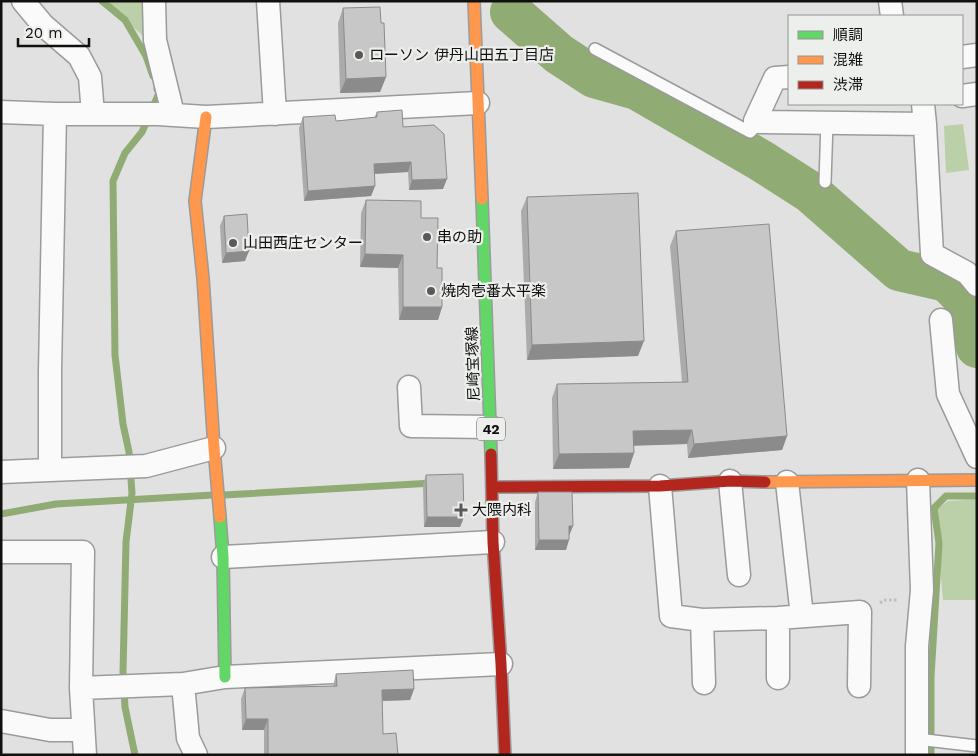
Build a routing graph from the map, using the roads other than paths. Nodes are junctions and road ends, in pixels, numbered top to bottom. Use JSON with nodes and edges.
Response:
{"nodes":[{"id":1,"x":23,"y":1,"type":"edge"},
{"id":2,"x":154,"y":1,"type":"edge"},
{"id":3,"x":268,"y":1,"type":"edge"},
{"id":4,"x":474,"y":1,"type":"edge"},
{"id":5,"x":890,"y":1,"type":"edge"},
{"id":6,"x":892,"y":15,"type":"edge"},
{"id":7,"x":595,"y":49,"type":"dead end"},
{"id":8,"x":977,"y":55,"type":"edge"},
{"id":9,"x":963,"y":57,"type":"edge"},
{"id":10,"x":788,"y":77,"type":"edge"},
{"id":11,"x":977,"y":94,"type":"edge"},
{"id":12,"x":963,"y":96,"type":"edge"},
{"id":13,"x":478,"y":103,"type":"junction"},
{"id":14,"x":1,"y":112,"type":"edge"},
{"id":15,"x":55,"y":114,"type":"junction"},
{"id":16,"x":94,"y":114,"type":"junction"},
{"id":17,"x":158,"y":114,"type":"junction"},
{"id":18,"x":275,"y":114,"type":"junction"},
{"id":19,"x":924,"y":114,"type":"edge"},
{"id":20,"x":206,"y":117,"type":"junction"},
{"id":21,"x":760,"y":122,"type":"junction"},
{"id":22,"x":827,"y":122,"type":"junction"},
{"id":23,"x":825,"y":182,"type":"dead end"},
{"id":24,"x":977,"y":285,"type":"edge"},
{"id":25,"x":941,"y":320,"type":"dead end"},
{"id":26,"x":410,"y":387,"type":"dead end"},
{"id":27,"x":491,"y":427,"type":"junction"},
{"id":28,"x":214,"y":448,"type":"junction"},
{"id":29,"x":977,"y":457,"type":"edge"},
{"id":30,"x":50,"y":470,"type":"junction"},
{"id":31,"x":1,"y":472,"type":"edge"},
{"id":32,"x":918,"y":480,"type":"junction"},
{"id":33,"x":977,"y":480,"type":"edge"},
{"id":34,"x":730,"y":481,"type":"junction"},
{"id":35,"x":788,"y":482,"type":"junction"},
{"id":36,"x":660,"y":486,"type":"junction"},
{"id":37,"x":492,"y":488,"type":"junction"},
{"id":38,"x":493,"y":542,"type":"junction"},
{"id":39,"x":1,"y":552,"type":"edge"},
{"id":40,"x":223,"y":557,"type":"junction"},
{"id":41,"x":738,"y":574,"type":"dead end"},
{"id":42,"x":802,"y":616,"type":"junction"},
{"id":43,"x":778,"y":618,"type":"junction"},
{"id":44,"x":702,"y":620,"type":"junction"},
{"id":45,"x":501,"y":664,"type":"junction"},
{"id":46,"x":225,"y":677,"type":"junction"},
{"id":47,"x":778,"y":678,"type":"dead end"},
{"id":48,"x":704,"y":682,"type":"dead end"},
{"id":49,"x":183,"y":684,"type":"junction"},
{"id":50,"x":859,"y":686,"type":"dead end"},
{"id":51,"x":81,"y":688,"type":"junction"},
{"id":52,"x":1,"y":721,"type":"edge"},
{"id":53,"x":83,"y":730,"type":"junction"},
{"id":54,"x":977,"y":746,"type":"edge"},
{"id":55,"x":917,"y":747,"type":"edge"},
{"id":56,"x":85,"y":755,"type":"edge"},
{"id":57,"x":196,"y":755,"type":"edge"},
{"id":58,"x":504,"y":755,"type":"edge"}],
"edges":[{"from":1,"to":16,"type":"street"},
{"from":2,"to":17,"type":"street"},
{"from":3,"to":18,"type":"street"},
{"from":4,"to":13,"type":"street","name":"尼崎宝塚線","number":"42"},
{"from":5,"to":6,"type":"street"},
{"from":7,"to":21,"type":"lane"},
{"from":8,"to":9,"type":"street"},
{"from":10,"to":21,"type":"street"},
{"from":11,"to":12,"type":"street"},
{"from":13,"to":18,"type":"street"},
{"from":13,"to":27,"type":"street","name":"尼崎宝塚線","number":"42"},
{"from":14,"to":15,"type":"street"},
{"from":15,"to":16,"type":"street"},
{"from":15,"to":30,"type":"street"},
{"from":16,"to":17,"type":"street"},
{"from":17,"to":20,"type":"street"},
{"from":18,"to":20,"type":"street"},
{"from":19,"to":22,"type":"street"},
{"from":19,"to":24,"type":"street"},
{"from":20,"to":28,"type":"street"},
{"from":21,"to":22,"type":"street"},
{"from":22,"to":23,"type":"lane"},
{"from":25,"to":29,"type":"street"},
{"from":26,"to":27,"type":"street"},
{"from":27,"to":37,"type":"street","name":"尼崎宝塚線","number":"42"},
{"from":28,"to":30,"type":"street"},
{"from":28,"to":40,"type":"street"},
{"from":30,"to":31,"type":"street"},
{"from":32,"to":33,"type":"street"},
{"from":32,"to":35,"type":"street"},
{"from":32,"to":55,"type":"street"},
{"from":34,"to":35,"type":"street"},
{"from":34,"to":36,"type":"street"},
{"from":34,"to":41,"type":"street"},
{"from":35,"to":42,"type":"street"},
{"from":36,"to":37,"type":"street"},
{"from":36,"to":44,"type":"street"},
{"from":37,"to":38,"type":"street","name":"尼崎宝塚線","number":"42"},
{"from":38,"to":40,"type":"street"},
{"from":38,"to":45,"type":"street","name":"尼崎宝塚線","number":"42"},
{"from":39,"to":51,"type":"street"},
{"from":40,"to":46,"type":"street"},
{"from":42,"to":43,"type":"street"},
{"from":42,"to":50,"type":"street"},
{"from":43,"to":44,"type":"street"},
{"from":43,"to":47,"type":"street"},
{"from":44,"to":48,"type":"street"},
{"from":45,"to":46,"type":"street"},
{"from":45,"to":58,"type":"street","name":"尼崎宝塚線","number":"42"},
{"from":46,"to":49,"type":"street"},
{"from":49,"to":51,"type":"street"},
{"from":49,"to":57,"type":"street"},
{"from":51,"to":53,"type":"street"},
{"from":52,"to":53,"type":"street"},
{"from":53,"to":56,"type":"street"},
{"from":54,"to":55,"type":"lane"}]}
